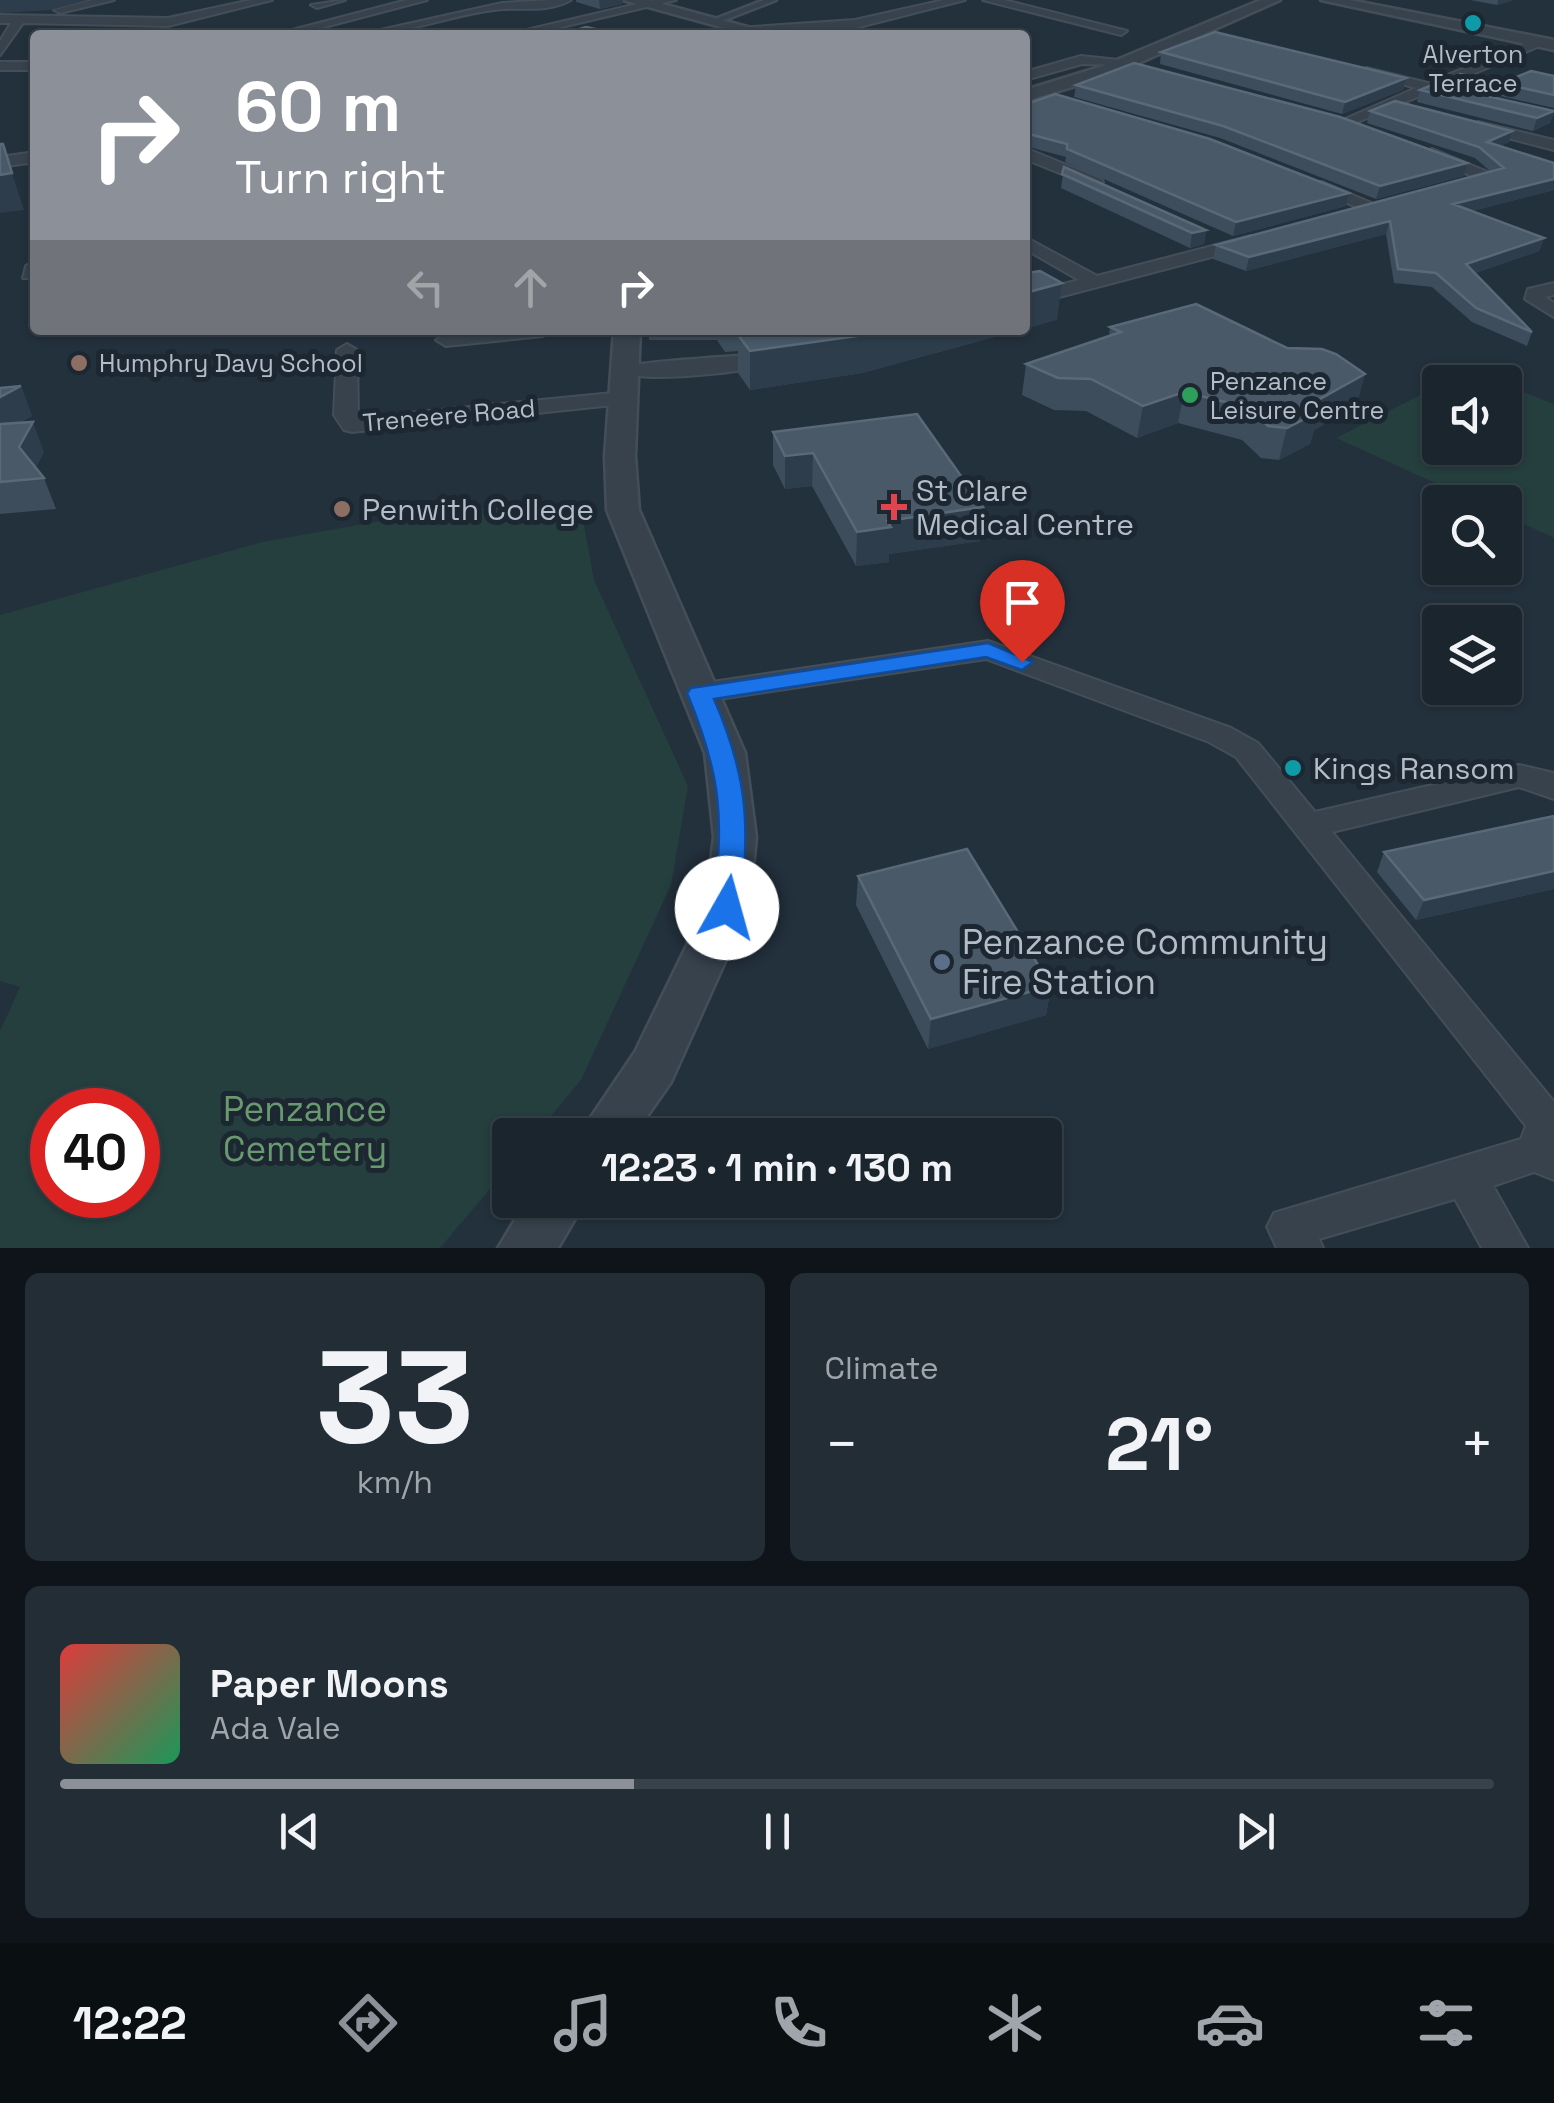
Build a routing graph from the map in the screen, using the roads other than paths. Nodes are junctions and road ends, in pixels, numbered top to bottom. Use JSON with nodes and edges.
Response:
{"nodes":[{"id":1,"x":108,"y":0,"type":"edge"},
{"id":2,"x":266,"y":0,"type":"edge"},
{"id":3,"x":339,"y":0,"type":"edge"},
{"id":4,"x":421,"y":0,"type":"edge"},
{"id":5,"x":565,"y":0,"type":"edge"},
{"id":6,"x":630,"y":0,"type":"edge"},
{"id":7,"x":670,"y":0,"type":"edge"},
{"id":8,"x":772,"y":0,"type":"edge"},
{"id":9,"x":959,"y":0,"type":"edge"},
{"id":10,"x":988,"y":0,"type":"edge"},
{"id":11,"x":1273,"y":0,"type":"edge"},
{"id":12,"x":1328,"y":0,"type":"edge"},
{"id":13,"x":317,"y":5,"type":"dead end"},
{"id":14,"x":648,"y":5,"type":"junction"},
{"id":15,"x":759,"y":5,"type":"junction"},
{"id":16,"x":66,"y":10,"type":"junction"},
{"id":17,"x":209,"y":14,"type":"junction"},
{"id":18,"x":0,"y":18,"type":"edge"},
{"id":19,"x":19,"y":20,"type":"junction"},
{"id":20,"x":714,"y":21,"type":"junction"},
{"id":21,"x":95,"y":22,"type":"junction"},
{"id":22,"x":769,"y":27,"type":"junction"},
{"id":23,"x":90,"y":30,"type":"edge"},
{"id":24,"x":299,"y":30,"type":"edge"},
{"id":25,"x":388,"y":30,"type":"edge"},
{"id":26,"x":534,"y":30,"type":"edge"},
{"id":27,"x":731,"y":30,"type":"edge"},
{"id":28,"x":737,"y":30,"type":"edge"},
{"id":29,"x":749,"y":30,"type":"edge"},
{"id":30,"x":775,"y":30,"type":"edge"},
{"id":31,"x":1122,"y":31,"type":"dead end"},
{"id":32,"x":1201,"y":32,"type":"junction"},
{"id":33,"x":1234,"y":39,"type":"edge"},
{"id":34,"x":1546,"y":43,"type":"edge"},
{"id":35,"x":0,"y":51,"type":"edge"},
{"id":36,"x":1120,"y":62,"type":"junction"},
{"id":37,"x":0,"y":66,"type":"edge"},
{"id":38,"x":30,"y":66,"type":"edge"},
{"id":39,"x":1354,"y":67,"type":"edge"},
{"id":40,"x":1154,"y":72,"type":"edge"},
{"id":41,"x":1030,"y":75,"type":"edge"},
{"id":42,"x":1429,"y":88,"type":"junction"},
{"id":43,"x":1032,"y":95,"type":"edge"},
{"id":44,"x":1465,"y":96,"type":"edge"},
{"id":45,"x":1070,"y":101,"type":"edge"},
{"id":46,"x":1392,"y":104,"type":"junction"},
{"id":47,"x":1411,"y":109,"type":"edge"},
{"id":48,"x":1469,"y":124,"type":"edge"},
{"id":49,"x":1374,"y":134,"type":"edge"},
{"id":50,"x":1554,"y":145,"type":"edge"},
{"id":51,"x":1421,"y":150,"type":"edge"},
{"id":52,"x":1030,"y":155,"type":"edge"},
{"id":53,"x":30,"y":157,"type":"edge"},
{"id":54,"x":0,"y":162,"type":"edge"},
{"id":55,"x":1301,"y":179,"type":"edge"},
{"id":56,"x":1467,"y":185,"type":"edge"},
{"id":57,"x":1117,"y":192,"type":"edge"},
{"id":58,"x":1344,"y":216,"type":"edge"},
{"id":59,"x":1198,"y":230,"type":"edge"},
{"id":60,"x":1270,"y":236,"type":"edge"},
{"id":61,"x":1030,"y":245,"type":"edge"},
{"id":62,"x":1232,"y":246,"type":"junction"},
{"id":63,"x":1095,"y":282,"type":"junction"},
{"id":64,"x":1554,"y":288,"type":"edge"},
{"id":65,"x":1030,"y":299,"type":"edge"},
{"id":66,"x":1554,"y":311,"type":"edge"},
{"id":67,"x":494,"y":335,"type":"edge"},
{"id":68,"x":446,"y":340,"type":"dead end"},
{"id":69,"x":348,"y":350,"type":"dead end"},
{"id":70,"x":805,"y":354,"type":"edge"},
{"id":71,"x":625,"y":366,"type":"edge"},
{"id":72,"x":700,"y":693,"type":"junction"},
{"id":73,"x":1554,"y":788,"type":"edge"},
{"id":74,"x":1312,"y":825,"type":"junction"},
{"id":75,"x":617,"y":1118,"type":"edge"},
{"id":76,"x":1546,"y":1156,"type":"edge"},
{"id":77,"x":1465,"y":1178,"type":"junction"},
{"id":78,"x":547,"y":1218,"type":"edge"},
{"id":79,"x":526,"y":1248,"type":"edge"},
{"id":80,"x":1301,"y":1248,"type":"edge"},
{"id":81,"x":1506,"y":1248,"type":"edge"}],
"edges":[{"from":1,"to":16,"type":"street"},
{"from":2,"to":17,"type":"street"},
{"from":3,"to":13,"type":"street"},
{"from":4,"to":24,"type":"street"},
{"from":5,"to":25,"type":"street"},
{"from":6,"to":14,"type":"street"},
{"from":7,"to":14,"type":"street"},
{"from":8,"to":15,"type":"street"},
{"from":9,"to":22,"type":"street"},
{"from":10,"to":31,"type":"street"},
{"from":11,"to":32,"type":"street"},
{"from":12,"to":34,"type":"street"},
{"from":14,"to":20,"type":"street"},
{"from":14,"to":26,"type":"street"},
{"from":15,"to":20,"type":"street"},
{"from":15,"to":28,"type":"street"},
{"from":16,"to":17,"type":"street"},
{"from":16,"to":18,"type":"street"},
{"from":17,"to":21,"type":"street"},
{"from":18,"to":19,"type":"street"},
{"from":19,"to":21,"type":"street"},
{"from":19,"to":35,"type":"street"},
{"from":20,"to":27,"type":"street"},
{"from":21,"to":23,"type":"street"},
{"from":22,"to":29,"type":"street"},
{"from":22,"to":30,"type":"street"},
{"from":32,"to":33,"type":"street"},
{"from":32,"to":36,"type":"street"},
{"from":34,"to":42,"type":"street"},
{"from":36,"to":40,"type":"street"},
{"from":36,"to":41,"type":"street"},
{"from":36,"to":43,"type":"street"},
{"from":37,"to":38,"type":"street"},
{"from":39,"to":42,"type":"street"},
{"from":42,"to":44,"type":"street"},
{"from":42,"to":46,"type":"street"},
{"from":43,"to":45,"type":"street"},
{"from":46,"to":47,"type":"street"},
{"from":46,"to":49,"type":"street"},
{"from":48,"to":50,"type":"street"},
{"from":51,"to":56,"type":"street"},
{"from":52,"to":57,"type":"street"},
{"from":53,"to":54,"type":"street"},
{"from":55,"to":58,"type":"street"},
{"from":59,"to":62,"type":"street"},
{"from":60,"to":62,"type":"street"},
{"from":61,"to":63,"type":"street"},
{"from":62,"to":63,"type":"street"},
{"from":63,"to":65,"type":"street"},
{"from":64,"to":66,"type":"street"},
{"from":67,"to":68,"type":"street"},
{"from":69,"to":71,"type":"street","name":"Treneere Road"},
{"from":70,"to":71,"type":"street"},
{"from":71,"to":72,"type":"street"},
{"from":72,"to":74,"type":"street"},
{"from":72,"to":75,"type":"street"},
{"from":73,"to":74,"type":"street"},
{"from":74,"to":76,"type":"street"},
{"from":76,"to":77,"type":"street"},
{"from":77,"to":80,"type":"street"},
{"from":77,"to":81,"type":"street"},
{"from":78,"to":79,"type":"street"}]}
